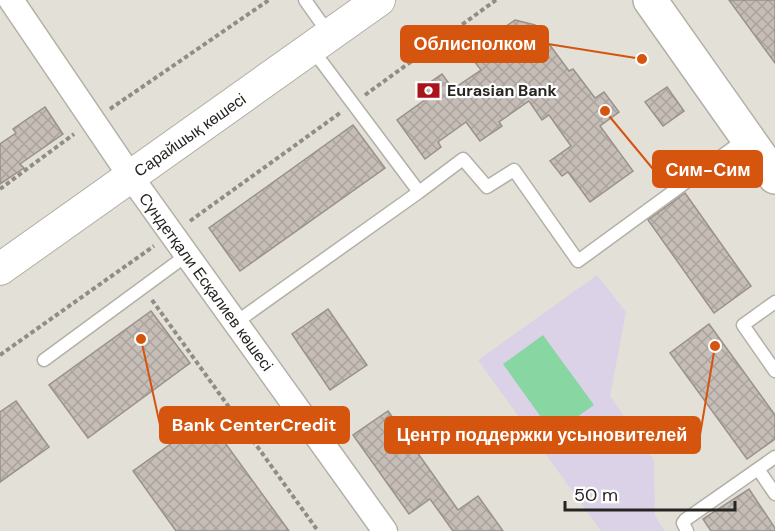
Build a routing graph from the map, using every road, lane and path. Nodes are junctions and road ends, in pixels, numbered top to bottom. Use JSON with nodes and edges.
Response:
{"nodes":[{"id":1,"x":11,"y":0,"type":"edge"},
{"id":2,"x":269,"y":0,"type":"edge"},
{"id":3,"x":305,"y":0,"type":"edge"},
{"id":4,"x":379,"y":0,"type":"edge"},
{"id":5,"x":496,"y":0,"type":"edge"},
{"id":6,"x":650,"y":0,"type":"edge"},
{"id":7,"x":320,"y":42,"type":"junction"},
{"id":8,"x":353,"y":104,"type":"junction"},
{"id":9,"x":93,"y":121,"type":"junction"},
{"id":10,"x":747,"y":137,"type":"junction"},
{"id":11,"x":131,"y":177,"type":"junction"},
{"id":12,"x":775,"y":177,"type":"edge"},
{"id":13,"x":0,"y":189,"type":"edge"},
{"id":14,"x":419,"y":192,"type":"junction"},
{"id":15,"x":172,"y":234,"type":"junction"},
{"id":16,"x":187,"y":255,"type":"junction"},
{"id":17,"x":0,"y":269,"type":"edge"},
{"id":18,"x":143,"y":287,"type":"junction"},
{"id":19,"x":775,"y":302,"type":"edge"},
{"id":20,"x":235,"y":322,"type":"junction"},
{"id":21,"x":0,"y":355,"type":"edge"},
{"id":22,"x":44,"y":360,"type":"dead end"},
{"id":23,"x":775,"y":371,"type":"edge"},
{"id":24,"x":775,"y":457,"type":"edge"},
{"id":25,"x":758,"y":469,"type":"junction"},
{"id":26,"x":775,"y":494,"type":"edge"},
{"id":27,"x":318,"y":531,"type":"edge"},
{"id":28,"x":385,"y":531,"type":"edge"},
{"id":29,"x":687,"y":531,"type":"edge"}],
"edges":[{"from":1,"to":9,"type":"street","name":"Сүндетқали Есқалиев көшесі"},
{"from":2,"to":9,"type":"path"},
{"from":3,"to":7,"type":"lane"},
{"from":4,"to":7,"type":"street","name":"Сарайшық көшесі"},
{"from":5,"to":8,"type":"path"},
{"from":6,"to":10,"type":"main road"},
{"from":7,"to":8,"type":"lane"},
{"from":7,"to":11,"type":"street","name":"Сарайшық көшесі"},
{"from":8,"to":14,"type":"lane"},
{"from":8,"to":15,"type":"path"},
{"from":9,"to":11,"type":"street","name":"Сүндетқали Есқалиев көшесі"},
{"from":9,"to":13,"type":"path"},
{"from":10,"to":12,"type":"main road"},
{"from":10,"to":14,"type":"lane"},
{"from":11,"to":15,"type":"street","name":"Сүндетқали Есқалиев көшесі"},
{"from":11,"to":17,"type":"street","name":"Сарайшық көшесі"},
{"from":14,"to":20,"type":"lane"},
{"from":15,"to":16,"type":"street","name":"Сүндетқали Есқалиев көшесі"},
{"from":15,"to":21,"type":"path"},
{"from":16,"to":18,"type":"lane"},
{"from":16,"to":20,"type":"street","name":"Сүндетқали Есқалиев көшесі"},
{"from":18,"to":22,"type":"lane"},
{"from":18,"to":27,"type":"path"},
{"from":19,"to":23,"type":"lane"},
{"from":20,"to":28,"type":"street","name":"Сүндетқали Есқалиев көшесі"},
{"from":24,"to":25,"type":"lane"},
{"from":25,"to":26,"type":"lane"},
{"from":25,"to":29,"type":"lane"}]}
